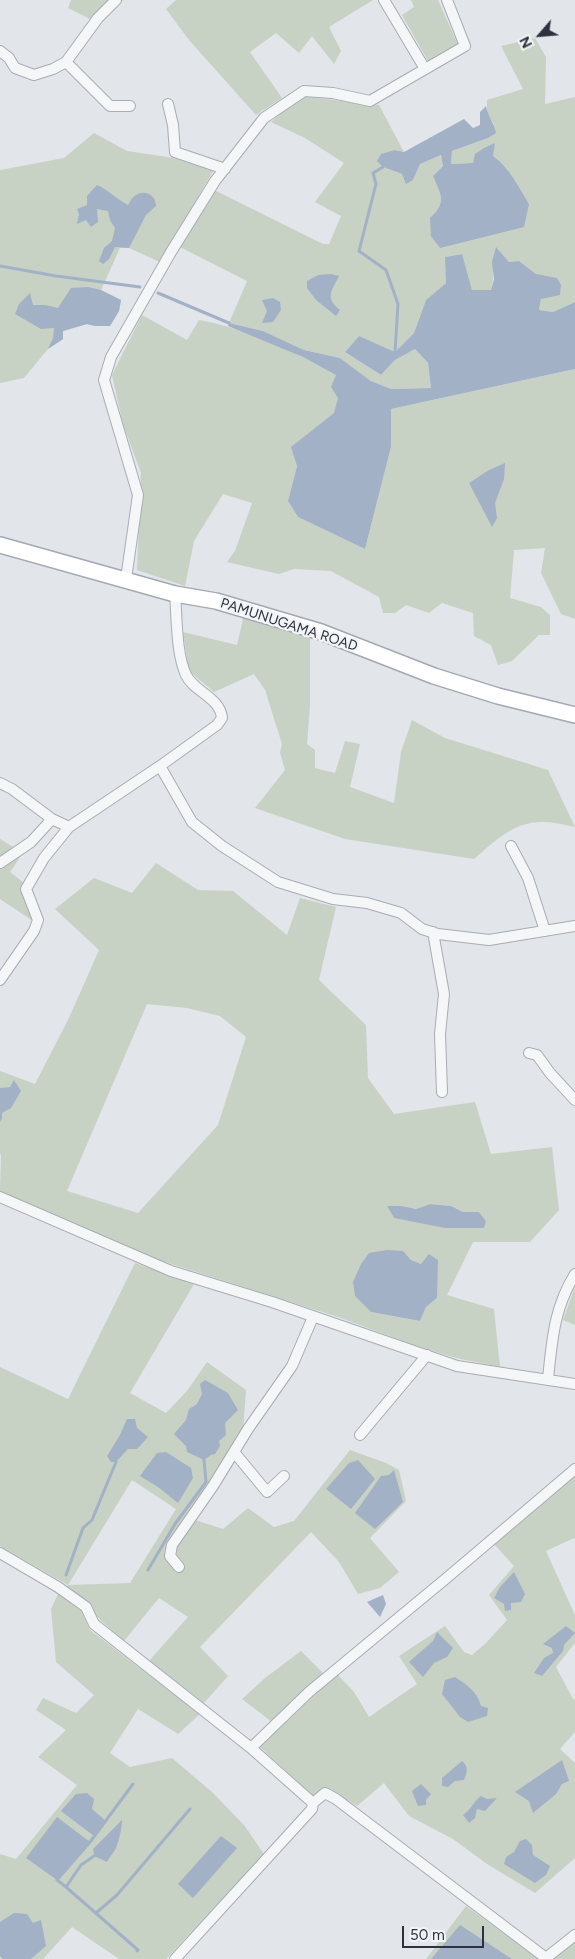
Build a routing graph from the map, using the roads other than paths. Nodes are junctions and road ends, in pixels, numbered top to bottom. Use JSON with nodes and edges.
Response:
{"nodes":[{"id":1,"x":116,"y":0,"type":"edge"},
{"id":2,"x":384,"y":0,"type":"edge"},
{"id":3,"x":447,"y":0,"type":"edge"},
{"id":4,"x":0,"y":51,"type":"edge"},
{"id":5,"x":66,"y":62,"type":"junction"},
{"id":6,"x":425,"y":69,"type":"junction"},
{"id":7,"x":168,"y":104,"type":"dead end"},
{"id":8,"x":130,"y":106,"type":"dead end"},
{"id":9,"x":225,"y":169,"type":"junction"},
{"id":10,"x":0,"y":545,"type":"edge"},
{"id":11,"x":126,"y":579,"type":"junction"},
{"id":12,"x":175,"y":594,"type":"junction"},
{"id":13,"x":575,"y":715,"type":"edge"},
{"id":14,"x":160,"y":766,"type":"junction"},
{"id":15,"x":0,"y":783,"type":"edge"},
{"id":16,"x":52,"y":819,"type":"junction"},
{"id":17,"x":69,"y":827,"type":"junction"},
{"id":18,"x":511,"y":846,"type":"dead end"},
{"id":19,"x":0,"y":863,"type":"edge"},
{"id":20,"x":575,"y":926,"type":"edge"},
{"id":21,"x":546,"y":931,"type":"junction"},
{"id":22,"x":433,"y":932,"type":"junction"},
{"id":23,"x":0,"y":980,"type":"edge"},
{"id":24,"x":529,"y":1052,"type":"dead end"},
{"id":25,"x":442,"y":1092,"type":"dead end"},
{"id":26,"x":575,"y":1100,"type":"edge"},
{"id":27,"x":0,"y":1197,"type":"edge"},
{"id":28,"x":575,"y":1274,"type":"edge"},
{"id":29,"x":313,"y":1317,"type":"junction"},
{"id":30,"x":426,"y":1355,"type":"junction"},
{"id":31,"x":548,"y":1379,"type":"junction"},
{"id":32,"x":575,"y":1384,"type":"edge"},
{"id":33,"x":360,"y":1434,"type":"dead end"},
{"id":34,"x":234,"y":1452,"type":"junction"},
{"id":35,"x":575,"y":1468,"type":"edge"},
{"id":36,"x":284,"y":1476,"type":"dead end"},
{"id":37,"x":0,"y":1553,"type":"edge"},
{"id":38,"x":179,"y":1567,"type":"dead end"},
{"id":39,"x":251,"y":1748,"type":"junction"},
{"id":40,"x":313,"y":1804,"type":"junction"},
{"id":41,"x":575,"y":1935,"type":"edge"},
{"id":42,"x":175,"y":1959,"type":"edge"}],
"edges":[{"from":1,"to":5,"type":"street"},
{"from":2,"to":6,"type":"street"},
{"from":3,"to":6,"type":"street"},
{"from":4,"to":5,"type":"street"},
{"from":5,"to":8,"type":"street"},
{"from":6,"to":9,"type":"street"},
{"from":7,"to":9,"type":"street"},
{"from":9,"to":11,"type":"street"},
{"from":10,"to":11,"type":"main road","name":"PAMUNUGAMA ROAD"},
{"from":11,"to":12,"type":"main road","name":"PAMUNUGAMA ROAD"},
{"from":12,"to":13,"type":"main road","name":"PAMUNUGAMA ROAD"},
{"from":12,"to":14,"type":"street"},
{"from":14,"to":17,"type":"street"},
{"from":14,"to":22,"type":"street"},
{"from":15,"to":16,"type":"street"},
{"from":16,"to":17,"type":"street"},
{"from":16,"to":19,"type":"street"},
{"from":17,"to":23,"type":"street"},
{"from":18,"to":21,"type":"street"},
{"from":20,"to":21,"type":"street"},
{"from":21,"to":22,"type":"street"},
{"from":22,"to":25,"type":"street"},
{"from":24,"to":26,"type":"street"},
{"from":27,"to":29,"type":"street"},
{"from":28,"to":31,"type":"street"},
{"from":29,"to":30,"type":"street"},
{"from":29,"to":34,"type":"street"},
{"from":30,"to":31,"type":"street"},
{"from":30,"to":33,"type":"street"},
{"from":31,"to":32,"type":"street"},
{"from":34,"to":36,"type":"street"},
{"from":34,"to":38,"type":"street"},
{"from":35,"to":39,"type":"street"},
{"from":37,"to":39,"type":"street"},
{"from":39,"to":40,"type":"street"},
{"from":40,"to":41,"type":"street"},
{"from":40,"to":42,"type":"street"}]}
